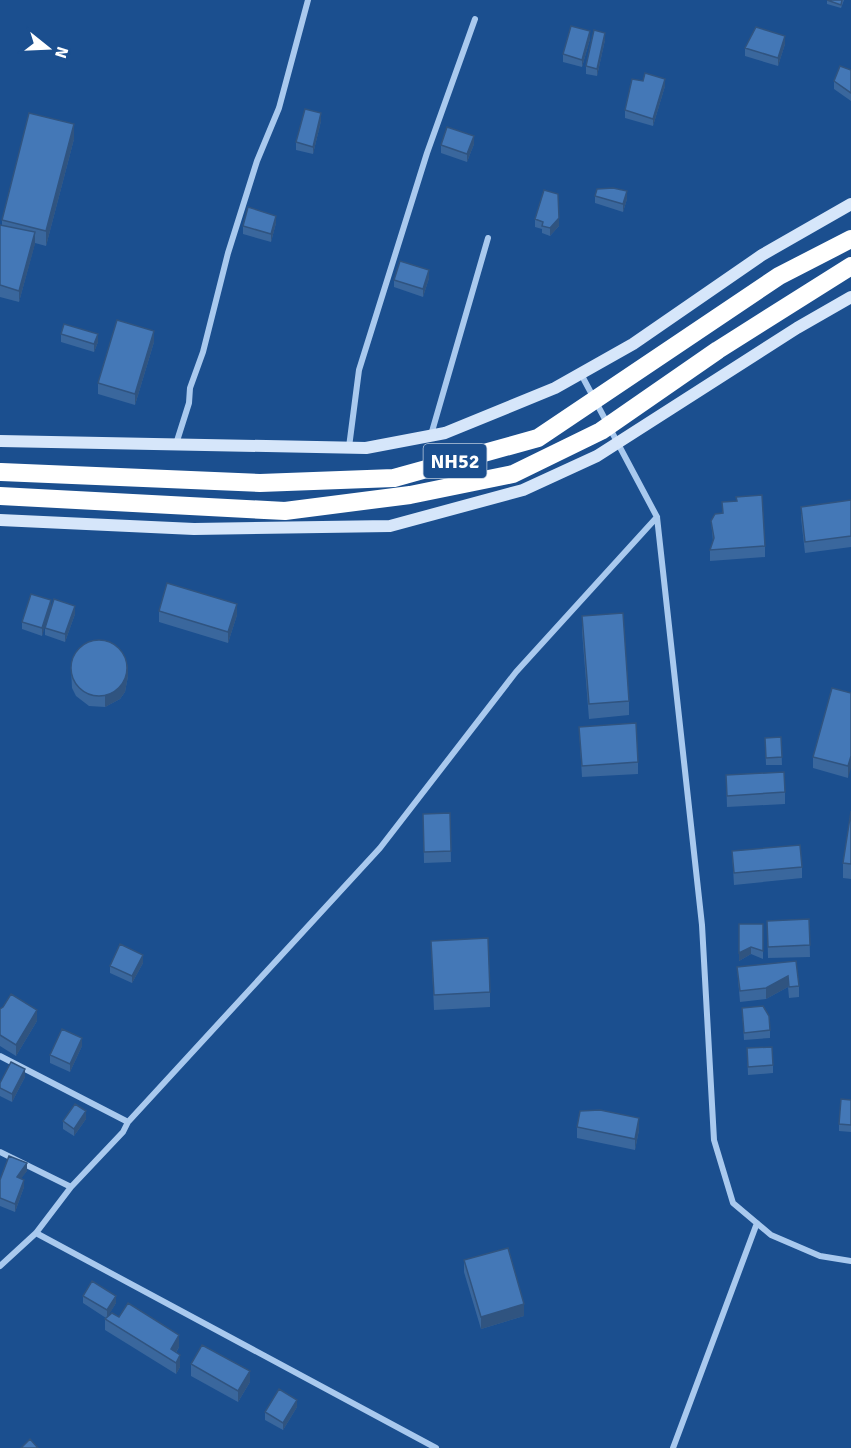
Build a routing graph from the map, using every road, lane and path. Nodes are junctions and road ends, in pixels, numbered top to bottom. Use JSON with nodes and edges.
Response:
{"nodes":[{"id":1,"x":308,"y":0,"type":"edge"},
{"id":2,"x":475,"y":19,"type":"dead end"},
{"id":3,"x":851,"y":204,"type":"edge"},
{"id":4,"x":488,"y":238,"type":"dead end"},
{"id":5,"x":851,"y":239,"type":"edge"},
{"id":6,"x":851,"y":266,"type":"edge"},
{"id":7,"x":851,"y":297,"type":"edge"},
{"id":8,"x":581,"y":373,"type":"junction"},
{"id":9,"x":430,"y":436,"type":"junction"},
{"id":10,"x":0,"y":441,"type":"edge"},
{"id":11,"x":618,"y":443,"type":"junction"},
{"id":12,"x":176,"y":444,"type":"junction"},
{"id":13,"x":349,"y":447,"type":"junction"},
{"id":14,"x":0,"y":472,"type":"edge"},
{"id":15,"x":0,"y":496,"type":"edge"},
{"id":16,"x":657,"y":517,"type":"junction"},
{"id":17,"x":0,"y":520,"type":"edge"},
{"id":18,"x":0,"y":1056,"type":"edge"},
{"id":19,"x":128,"y":1122,"type":"junction"},
{"id":20,"x":0,"y":1152,"type":"edge"},
{"id":21,"x":71,"y":1187,"type":"junction"},
{"id":22,"x":757,"y":1223,"type":"junction"},
{"id":23,"x":36,"y":1233,"type":"junction"},
{"id":24,"x":851,"y":1261,"type":"edge"},
{"id":25,"x":0,"y":1266,"type":"edge"},
{"id":26,"x":436,"y":1448,"type":"edge"},
{"id":27,"x":673,"y":1448,"type":"edge"}],
"edges":[{"from":1,"to":12,"type":"street"},
{"from":2,"to":13,"type":"street"},
{"from":3,"to":8,"type":"street"},
{"from":4,"to":9,"type":"street"},
{"from":5,"to":14,"type":"highway","number":"NH52","bridge":true},
{"from":6,"to":15,"type":"highway","number":"NH52","bridge":true},
{"from":7,"to":11,"type":"street"},
{"from":8,"to":9,"type":"street"},
{"from":8,"to":11,"type":"street"},
{"from":9,"to":13,"type":"street"},
{"from":10,"to":12,"type":"street"},
{"from":11,"to":16,"type":"street"},
{"from":11,"to":17,"type":"street"},
{"from":12,"to":13,"type":"street"},
{"from":16,"to":19,"type":"street"},
{"from":16,"to":22,"type":"street"},
{"from":18,"to":19,"type":"street"},
{"from":19,"to":21,"type":"street"},
{"from":20,"to":21,"type":"street"},
{"from":21,"to":23,"type":"street"},
{"from":22,"to":24,"type":"street"},
{"from":22,"to":27,"type":"street"},
{"from":23,"to":25,"type":"street"},
{"from":23,"to":26,"type":"street"}]}
